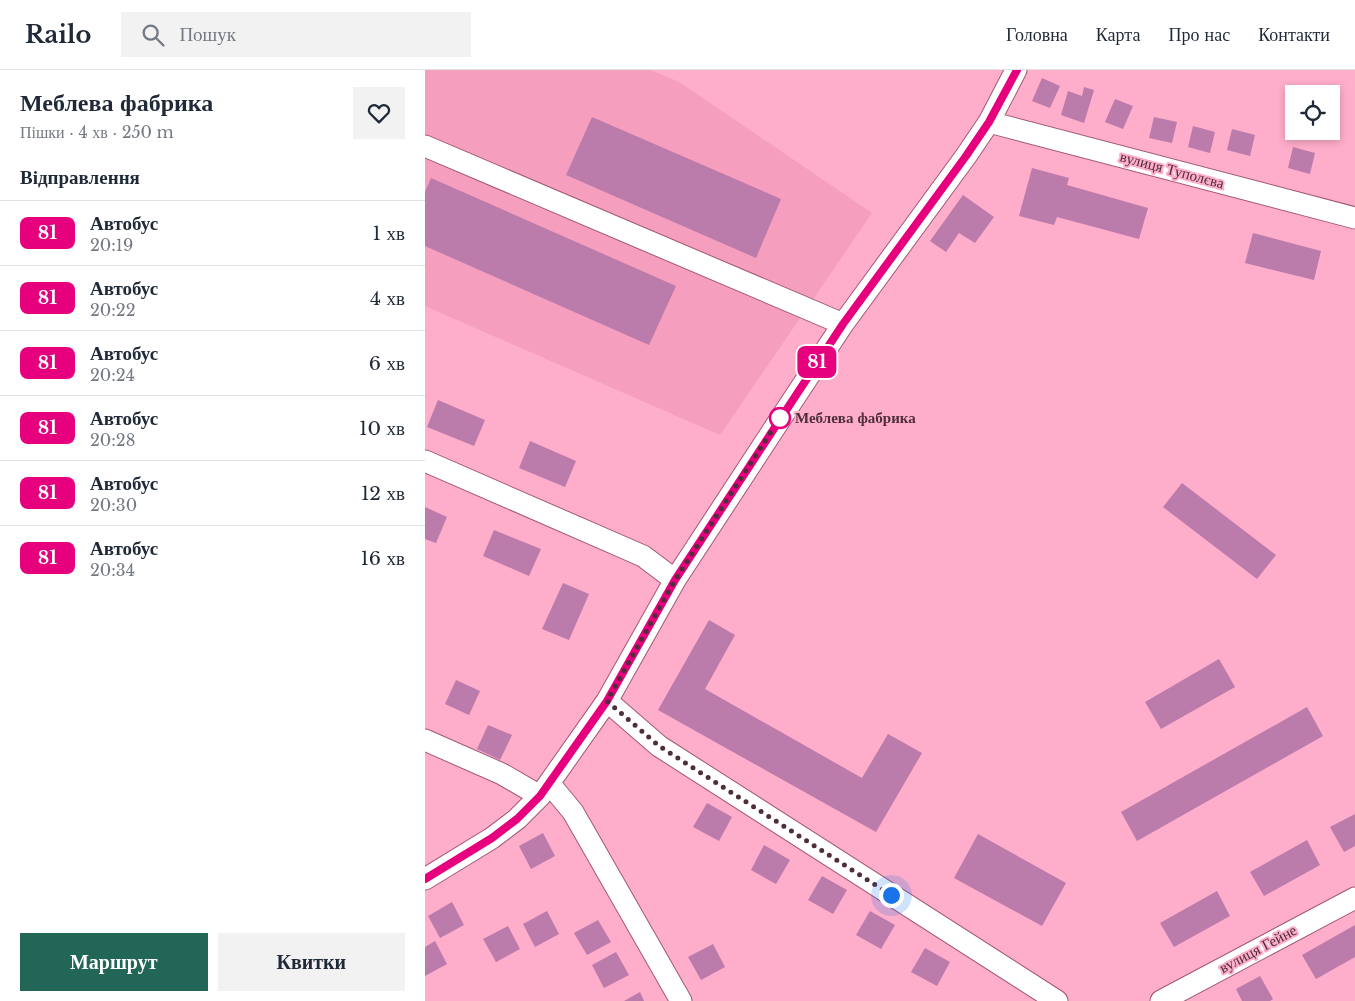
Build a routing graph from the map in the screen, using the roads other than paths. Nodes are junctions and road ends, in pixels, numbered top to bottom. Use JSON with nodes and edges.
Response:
{"nodes":[{"id":1,"x":1017,"y":70,"type":"edge"},
{"id":2,"x":989,"y":122,"type":"junction"},
{"id":3,"x":425,"y":146,"type":"edge"},
{"id":4,"x":1355,"y":218,"type":"edge"},
{"id":5,"x":843,"y":324,"type":"junction"},
{"id":6,"x":425,"y":461,"type":"edge"},
{"id":7,"x":675,"y":580,"type":"junction"},
{"id":8,"x":607,"y":701,"type":"junction"},
{"id":9,"x":425,"y":740,"type":"edge"},
{"id":10,"x":545,"y":789,"type":"junction"},
{"id":11,"x":425,"y":879,"type":"edge"},
{"id":12,"x":1355,"y":898,"type":"edge"},
{"id":13,"x":681,"y":1001,"type":"edge"},
{"id":14,"x":1057,"y":1001,"type":"edge"},
{"id":15,"x":1161,"y":1001,"type":"edge"}],
"edges":[{"from":1,"to":2,"type":"street"},
{"from":2,"to":4,"type":"street","name":"вулиця Туполєва"},
{"from":2,"to":5,"type":"street"},
{"from":3,"to":5,"type":"street"},
{"from":5,"to":7,"type":"street"},
{"from":6,"to":7,"type":"street"},
{"from":7,"to":8,"type":"street"},
{"from":8,"to":10,"type":"street"},
{"from":8,"to":14,"type":"street"},
{"from":9,"to":10,"type":"street"},
{"from":10,"to":11,"type":"street"},
{"from":10,"to":13,"type":"street"},
{"from":12,"to":15,"type":"street","name":"вулиця Гейне"}]}
